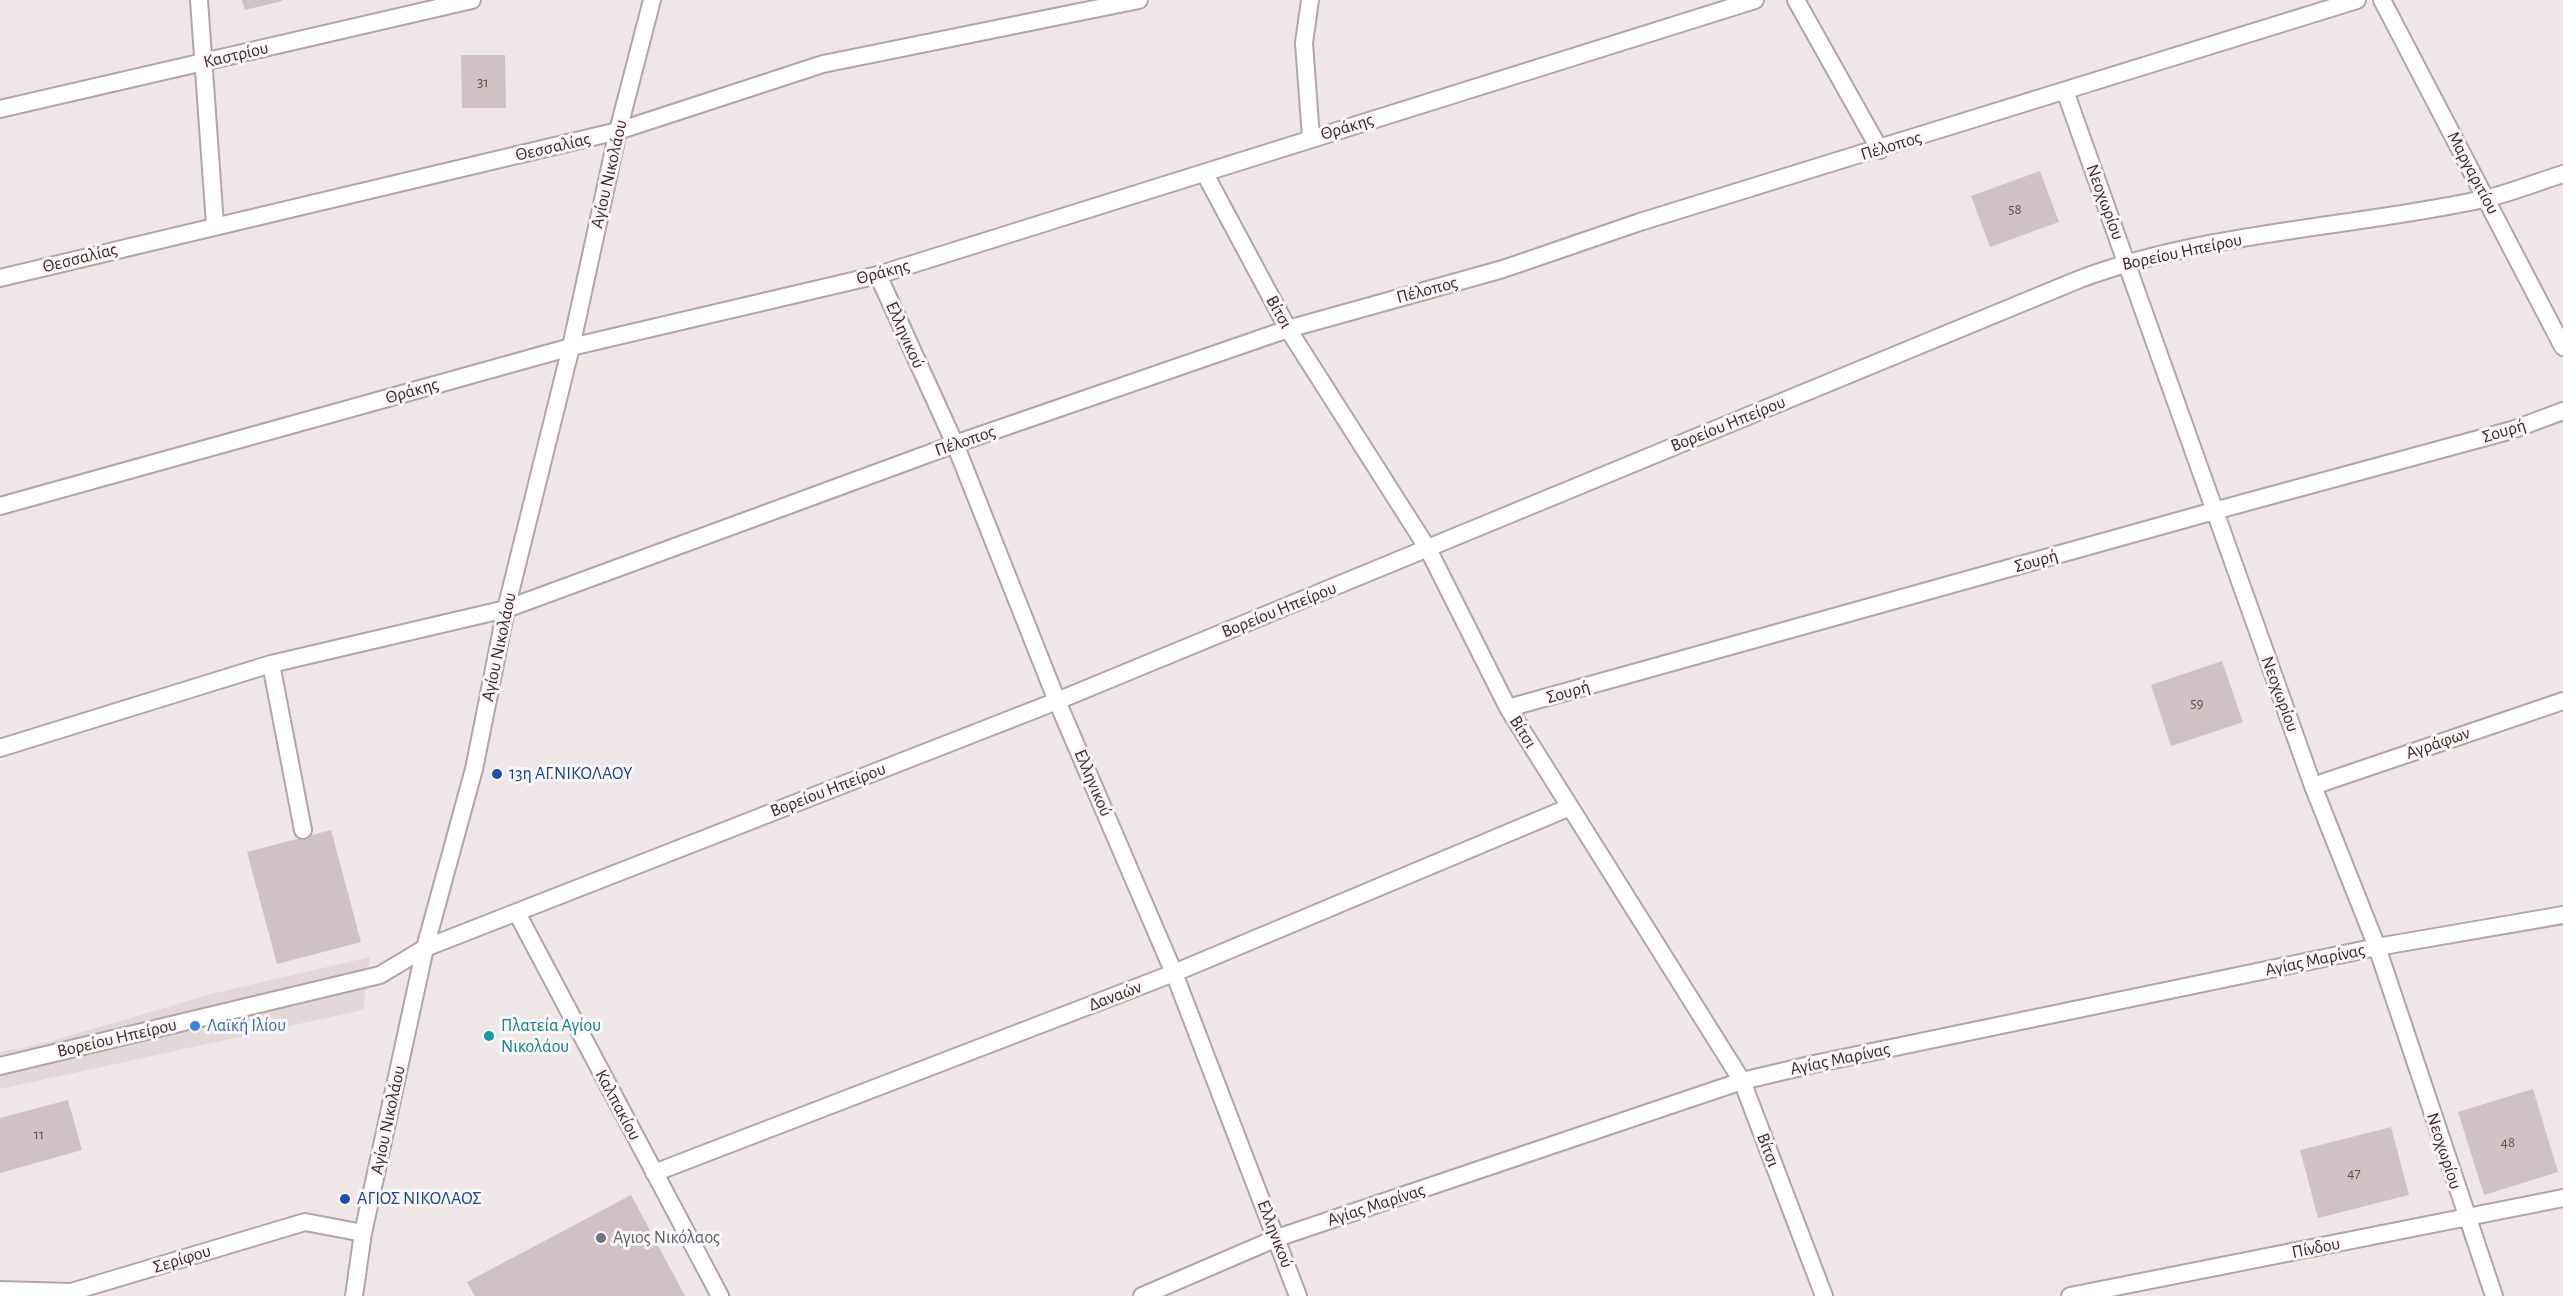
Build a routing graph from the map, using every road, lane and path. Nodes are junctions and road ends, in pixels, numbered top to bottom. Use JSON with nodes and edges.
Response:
{"nodes":[{"id":1,"x":199,"y":0,"type":"edge"},
{"id":2,"x":472,"y":0,"type":"edge"},
{"id":3,"x":652,"y":0,"type":"edge"},
{"id":4,"x":1138,"y":0,"type":"edge"},
{"id":5,"x":1310,"y":0,"type":"edge"},
{"id":6,"x":1755,"y":0,"type":"edge"},
{"id":7,"x":1796,"y":0,"type":"edge"},
{"id":8,"x":2357,"y":0,"type":"edge"},
{"id":9,"x":2382,"y":0,"type":"edge"},
{"id":10,"x":205,"y":62,"type":"junction"},
{"id":11,"x":2065,"y":91,"type":"junction"},
{"id":12,"x":0,"y":109,"type":"edge"},
{"id":13,"x":618,"y":131,"type":"junction"},
{"id":14,"x":1311,"y":138,"type":"junction"},
{"id":15,"x":1880,"y":150,"type":"junction"},
{"id":16,"x":1205,"y":174,"type":"junction"},
{"id":17,"x":2563,"y":174,"type":"edge"},
{"id":18,"x":2487,"y":198,"type":"junction"},
{"id":19,"x":215,"y":225,"type":"junction"},
{"id":20,"x":2126,"y":262,"type":"junction"},
{"id":21,"x":878,"y":275,"type":"junction"},
{"id":22,"x":0,"y":278,"type":"edge"},
{"id":23,"x":1288,"y":329,"type":"junction"},
{"id":24,"x":2563,"y":346,"type":"edge"},
{"id":25,"x":571,"y":347,"type":"junction"},
{"id":26,"x":2563,"y":411,"type":"edge"},
{"id":27,"x":955,"y":444,"type":"junction"},
{"id":28,"x":0,"y":506,"type":"edge"},
{"id":29,"x":2214,"y":511,"type":"junction"},
{"id":30,"x":1428,"y":549,"type":"junction"},
{"id":31,"x":506,"y":609,"type":"junction"},
{"id":32,"x":271,"y":664,"type":"junction"},
{"id":33,"x":1057,"y":701,"type":"junction"},
{"id":34,"x":2563,"y":701,"type":"edge"},
{"id":35,"x":1508,"y":708,"type":"junction"},
{"id":36,"x":0,"y":748,"type":"edge"},
{"id":37,"x":2313,"y":786,"type":"junction"},
{"id":38,"x":1570,"y":807,"type":"junction"},
{"id":39,"x":303,"y":830,"type":"dead end"},
{"id":40,"x":518,"y":914,"type":"junction"},
{"id":41,"x":2563,"y":915,"type":"edge"},
{"id":42,"x":2377,"y":947,"type":"junction"},
{"id":43,"x":425,"y":948,"type":"junction"},
{"id":44,"x":1174,"y":973,"type":"junction"},
{"id":45,"x":0,"y":1066,"type":"edge"},
{"id":46,"x":1742,"y":1082,"type":"junction"},
{"id":47,"x":654,"y":1173,"type":"junction"},
{"id":48,"x":2563,"y":1198,"type":"edge"},
{"id":49,"x":2466,"y":1218,"type":"junction"},
{"id":50,"x":363,"y":1233,"type":"junction"},
{"id":51,"x":1277,"y":1238,"type":"junction"},
{"id":52,"x":0,"y":1290,"type":"edge"},
{"id":53,"x":354,"y":1296,"type":"edge"},
{"id":54,"x":720,"y":1296,"type":"edge"},
{"id":55,"x":1142,"y":1296,"type":"edge"},
{"id":56,"x":1298,"y":1296,"type":"edge"},
{"id":57,"x":1824,"y":1296,"type":"edge"},
{"id":58,"x":2070,"y":1296,"type":"edge"},
{"id":59,"x":2494,"y":1296,"type":"edge"}],
"edges":[{"from":1,"to":10,"type":"street"},
{"from":2,"to":10,"type":"street","name":"Καστρίου"},
{"from":3,"to":13,"type":"street","name":"Αγίου Νικολάου"},
{"from":4,"to":13,"type":"street","name":"Θεσσαλίας"},
{"from":5,"to":14,"type":"street"},
{"from":6,"to":14,"type":"street","name":"Θράκης"},
{"from":7,"to":15,"type":"street"},
{"from":8,"to":11,"type":"street","name":"Πέλοπος"},
{"from":9,"to":18,"type":"street","name":"Μαργαριτίου"},
{"from":10,"to":12,"type":"street","name":"Καστρίου"},
{"from":10,"to":19,"type":"street"},
{"from":11,"to":15,"type":"street","name":"Πέλοπος"},
{"from":11,"to":20,"type":"street","name":"Νεοχωρίου"},
{"from":13,"to":19,"type":"street","name":"Θεσσαλίας"},
{"from":13,"to":25,"type":"street","name":"Αγίου Νικολάου"},
{"from":14,"to":16,"type":"street","name":"Θράκης"},
{"from":15,"to":23,"type":"street","name":"Πέλοπος"},
{"from":16,"to":21,"type":"street","name":"Θράκης"},
{"from":16,"to":23,"type":"street","name":"Βίτσι"},
{"from":17,"to":18,"type":"street","name":"Βορείου Ηπείρου"},
{"from":18,"to":20,"type":"street","name":"Βορείου Ηπείρου"},
{"from":18,"to":24,"type":"street","name":"Μαργαριτίου"},
{"from":19,"to":22,"type":"street","name":"Θεσσαλίας"},
{"from":20,"to":29,"type":"street","name":"Νεοχωρίου"},
{"from":20,"to":30,"type":"street","name":"Βορείου Ηπείρου"},
{"from":21,"to":25,"type":"street","name":"Θράκης"},
{"from":21,"to":27,"type":"street","name":"Ελληνικού"},
{"from":23,"to":27,"type":"street","name":"Πέλοπος"},
{"from":23,"to":30,"type":"street","name":"Βίτσι"},
{"from":25,"to":28,"type":"street","name":"Θράκης"},
{"from":25,"to":31,"type":"street","name":"Αγίου Νικολάου"},
{"from":26,"to":29,"type":"street","name":"Σουρή"},
{"from":27,"to":31,"type":"street","name":"Πέλοπος"},
{"from":27,"to":33,"type":"street","name":"Ελληνικού"},
{"from":29,"to":35,"type":"street","name":"Σουρή"},
{"from":29,"to":37,"type":"street","name":"Νεοχωρίου"},
{"from":30,"to":33,"type":"street","name":"Βορείου Ηπείρου"},
{"from":30,"to":35,"type":"street","name":"Βίτσι"},
{"from":31,"to":32,"type":"street","name":"Πέλοπος"},
{"from":31,"to":43,"type":"street","name":"Αγίου Νικολάου"},
{"from":32,"to":36,"type":"street","name":"Πέλοπος"},
{"from":32,"to":39,"type":"street"},
{"from":33,"to":40,"type":"street","name":"Βορείου Ηπείρου"},
{"from":33,"to":44,"type":"street","name":"Ελληνικού"},
{"from":34,"to":37,"type":"street","name":"Αγράφων"},
{"from":35,"to":38,"type":"street","name":"Βίτσι"},
{"from":37,"to":42,"type":"street","name":"Νεοχωρίου"},
{"from":38,"to":44,"type":"street","name":"Δαναών"},
{"from":38,"to":46,"type":"street","name":"Βίτσι"},
{"from":40,"to":43,"type":"street","name":"Βορείου Ηπείρου"},
{"from":40,"to":47,"type":"street","name":"Καλπακίου"},
{"from":41,"to":42,"type":"street","name":"Αγίας Μαρίνας"},
{"from":42,"to":46,"type":"street","name":"Αγίας Μαρίνας"},
{"from":42,"to":49,"type":"street","name":"Νεοχωρίου"},
{"from":43,"to":45,"type":"street","name":"Βορείου Ηπείρου"},
{"from":43,"to":50,"type":"street","name":"Αγίου Νικολάου"},
{"from":44,"to":47,"type":"street","name":"Δαναών"},
{"from":44,"to":51,"type":"street","name":"Ελληνικού"},
{"from":46,"to":51,"type":"street","name":"Αγίας Μαρίνας"},
{"from":46,"to":57,"type":"street","name":"Βίτσι"},
{"from":47,"to":54,"type":"street","name":"Καλπακίου"},
{"from":48,"to":49,"type":"street","name":"Πίνδου"},
{"from":49,"to":58,"type":"street","name":"Πίνδου"},
{"from":49,"to":59,"type":"street","name":"Νεοχωρίου"},
{"from":50,"to":52,"type":"street","name":"Σερίφου"},
{"from":50,"to":53,"type":"street","name":"Αγίου Νικολάου"},
{"from":51,"to":55,"type":"street","name":"Αγίας Μαρίνας"},
{"from":51,"to":56,"type":"street","name":"Ελληνικού"}]}
